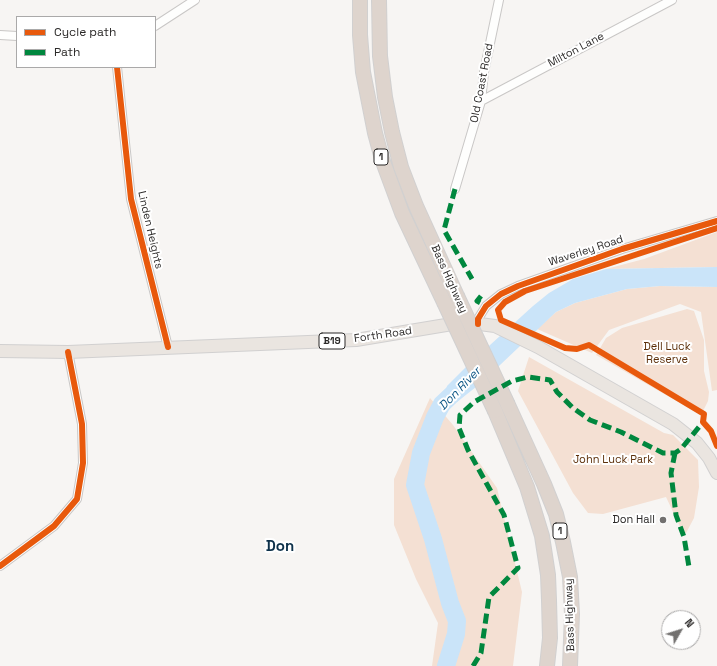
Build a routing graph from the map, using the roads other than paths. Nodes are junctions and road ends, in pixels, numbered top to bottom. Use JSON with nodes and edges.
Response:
{"nodes":[{"id":1,"x":194,"y":0,"type":"edge"},
{"id":2,"x":360,"y":0,"type":"edge"},
{"id":3,"x":378,"y":0,"type":"edge"},
{"id":4,"x":499,"y":0,"type":"edge"},
{"id":5,"x":672,"y":0,"type":"edge"},
{"id":6,"x":156,"y":25,"type":"edge"},
{"id":7,"x":0,"y":35,"type":"edge"},
{"id":8,"x":16,"y":36,"type":"edge"},
{"id":9,"x":117,"y":68,"type":"edge"},
{"id":10,"x":481,"y":101,"type":"junction"},
{"id":11,"x":455,"y":189,"type":"dead end"},
{"id":12,"x":717,"y":221,"type":"edge"},
{"id":13,"x":478,"y":324,"type":"junction"},
{"id":14,"x":168,"y":347,"type":"junction"},
{"id":15,"x":0,"y":351,"type":"edge"},
{"id":16,"x":68,"y":352,"type":"junction"},
{"id":17,"x":501,"y":408,"type":"junction"},
{"id":18,"x":717,"y":473,"type":"edge"},
{"id":19,"x":0,"y":566,"type":"edge"},
{"id":20,"x":547,"y":666,"type":"edge"},
{"id":21,"x":570,"y":666,"type":"edge"}],
"edges":[{"from":1,"to":6,"type":"street"},
{"from":2,"to":17,"type":"highway","name":"Bass Highway","number":"1","bridge":true},
{"from":3,"to":17,"type":"highway","name":"Bass Highway","number":"1","bridge":true},
{"from":4,"to":10,"type":"street","name":"Old Coast Road"},
{"from":5,"to":10,"type":"street","name":"Milton Lane"},
{"from":7,"to":8,"type":"street"},
{"from":9,"to":14,"type":"street","name":"Linden Heights"},
{"from":10,"to":11,"type":"street","name":"Old Coast Road"},
{"from":12,"to":13,"type":"street","name":"Waverley Road"},
{"from":13,"to":14,"type":"main road","name":"Forth Road","number":"B19"},
{"from":13,"to":18,"type":"main road","name":"Forth Road","number":"B19"},
{"from":14,"to":16,"type":"main road","name":"Forth Road","number":"B19"},
{"from":15,"to":16,"type":"main road","name":"Forth Road","number":"B19"},
{"from":16,"to":19,"type":"street"},
{"from":17,"to":20,"type":"highway","name":"Bass Highway","number":"1"},
{"from":17,"to":21,"type":"highway","name":"Bass Highway","number":"1"}]}
